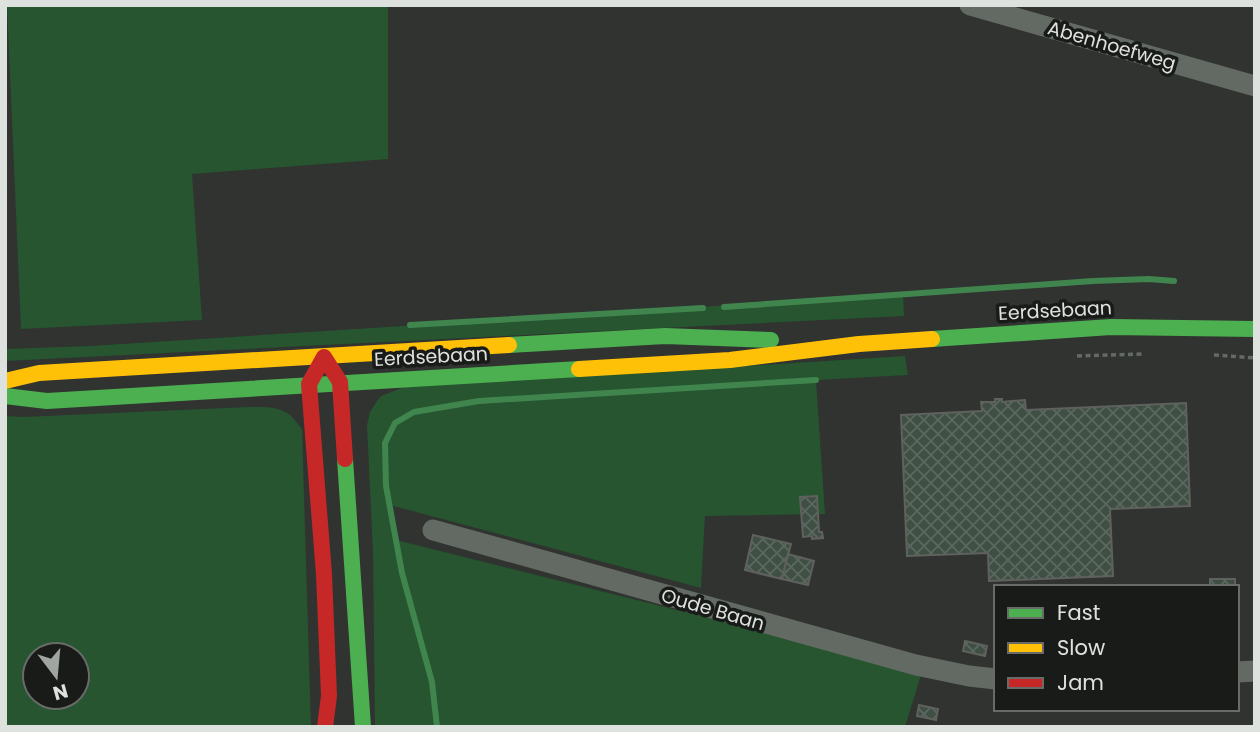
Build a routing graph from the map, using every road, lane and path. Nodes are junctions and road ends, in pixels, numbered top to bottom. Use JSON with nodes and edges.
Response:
{"nodes":[{"id":1,"x":970,"y":5,"type":"edge"},
{"id":2,"x":1255,"y":86,"type":"edge"},
{"id":3,"x":1255,"y":329,"type":"edge"},
{"id":4,"x":859,"y":344,"type":"junction"},
{"id":5,"x":324,"y":357,"type":"junction"},
{"id":6,"x":5,"y":381,"type":"edge"},
{"id":7,"x":340,"y":382,"type":"junction"},
{"id":8,"x":309,"y":384,"type":"junction"},
{"id":9,"x":5,"y":396,"type":"edge"},
{"id":10,"x":433,"y":530,"type":"dead end"},
{"id":11,"x":994,"y":679,"type":"edge"},
{"id":12,"x":325,"y":727,"type":"edge"},
{"id":13,"x":363,"y":727,"type":"edge"}],
"edges":[{"from":1,"to":2,"type":"street","name":"Abenhoefweg"},
{"from":3,"to":4,"type":"main road","name":"Eerdsebaan"},
{"from":4,"to":5,"type":"main road","name":"Eerdsebaan"},
{"from":4,"to":7,"type":"main road","name":"Eerdsebaan"},
{"from":5,"to":6,"type":"main road","name":"Eerdsebaan"},
{"from":5,"to":7,"type":"main road"},
{"from":5,"to":8,"type":"main road"},
{"from":7,"to":8,"type":"main road","name":"Eerdsebaan"},
{"from":7,"to":13,"type":"main road"},
{"from":8,"to":9,"type":"main road","name":"Eerdsebaan"},
{"from":8,"to":12,"type":"main road"},
{"from":10,"to":11,"type":"street","name":"Oude Baan"}]}
